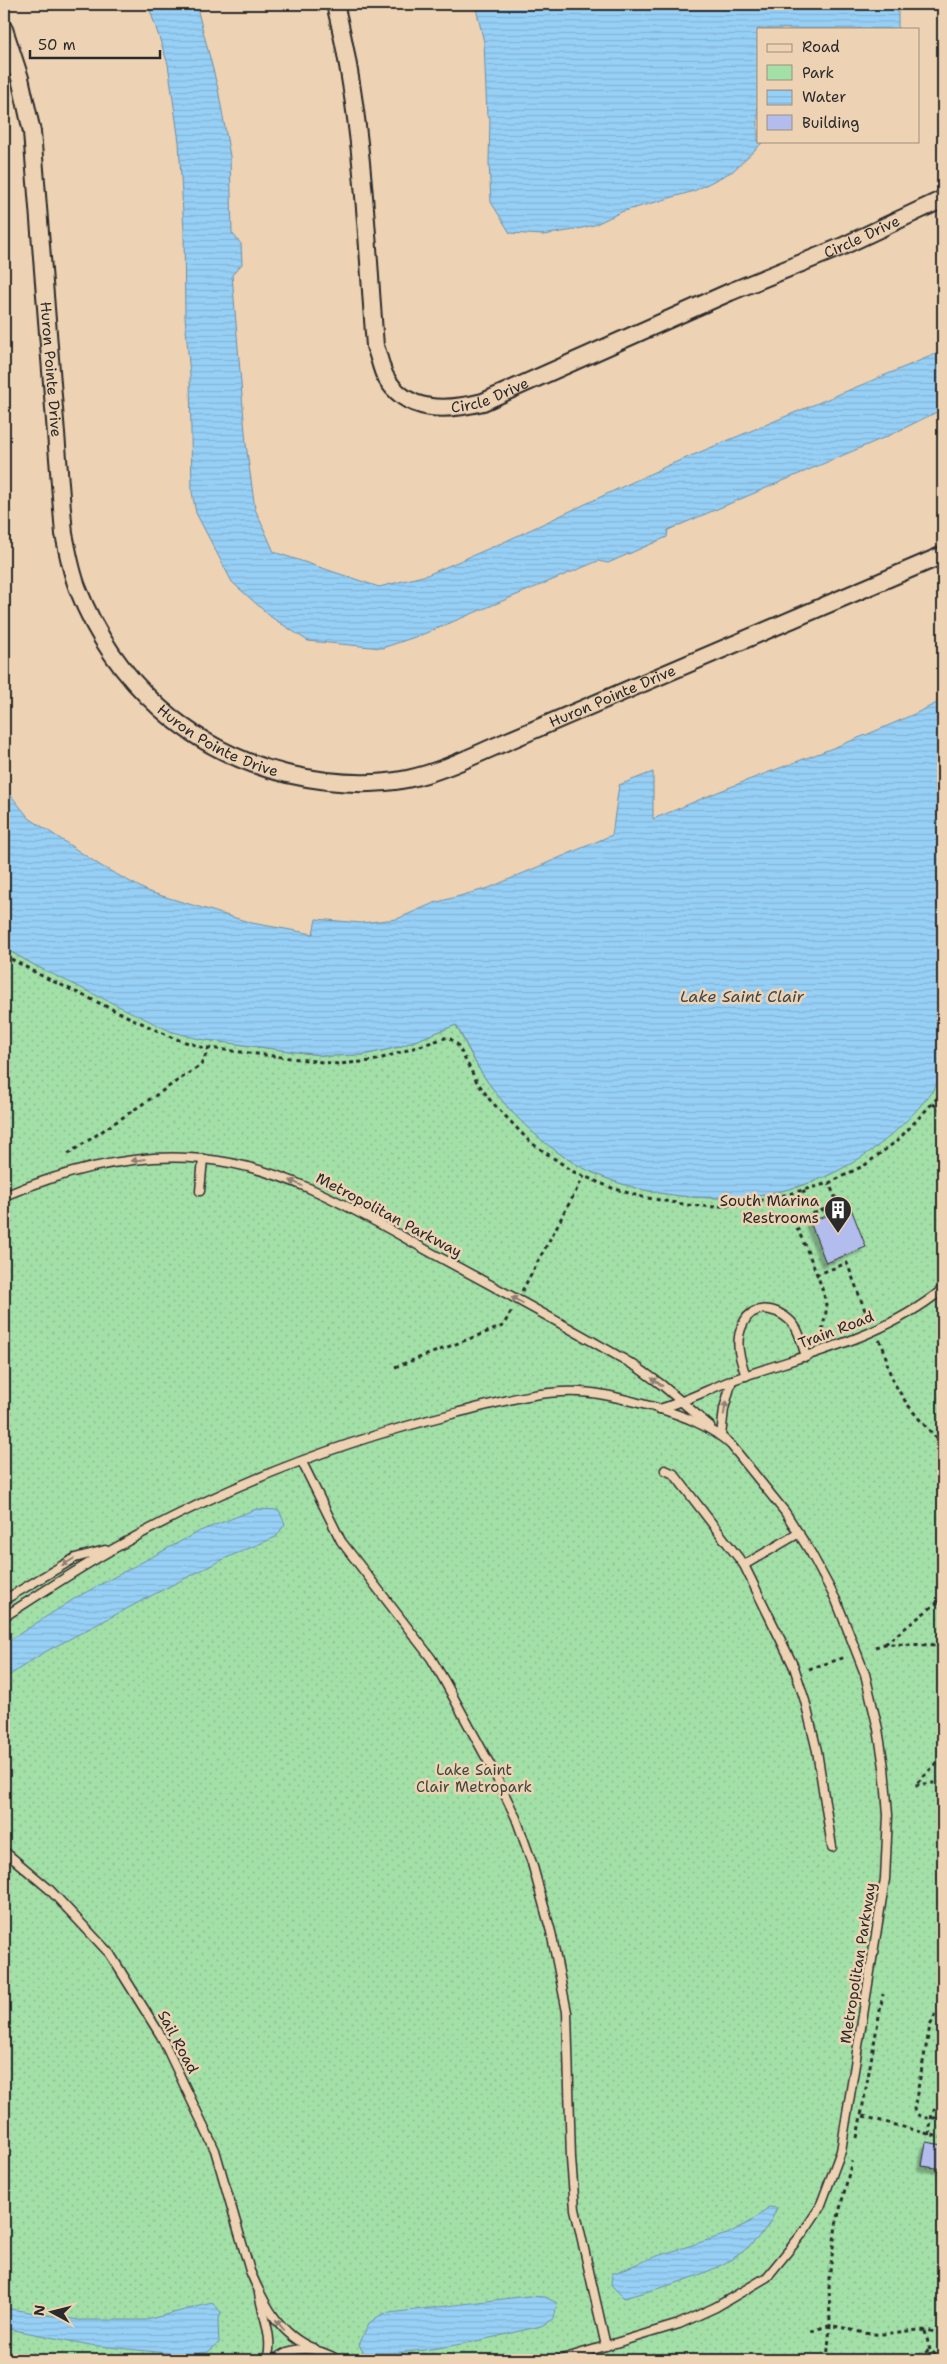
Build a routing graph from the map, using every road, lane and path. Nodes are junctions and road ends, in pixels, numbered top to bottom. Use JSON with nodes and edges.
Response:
{"nodes":[{"id":1,"x":335,"y":4,"type":"edge"},
{"id":2,"x":4,"y":29,"type":"edge"},
{"id":3,"x":943,"y":199,"type":"edge"},
{"id":4,"x":943,"y":555,"type":"edge"},
{"id":5,"x":4,"y":955,"type":"edge"},
{"id":6,"x":209,"y":1048,"type":"junction"},
{"id":7,"x":943,"y":1092,"type":"edge"},
{"id":8,"x":933,"y":1104,"type":"junction"},
{"id":9,"x":943,"y":1111,"type":"edge"},
{"id":10,"x":68,"y":1154,"type":"dead end"},
{"id":11,"x":203,"y":1159,"type":"junction"},
{"id":12,"x":829,"y":1183,"type":"junction"},
{"id":13,"x":803,"y":1190,"type":"junction"},
{"id":14,"x":200,"y":1191,"type":"dead end"},
{"id":15,"x":4,"y":1196,"type":"edge"},
{"id":16,"x":812,"y":1214,"type":"junction"},
{"id":17,"x":816,"y":1275,"type":"junction"},
{"id":18,"x":943,"y":1289,"type":"edge"},
{"id":19,"x":870,"y":1322,"type":"dead end"},
{"id":20,"x":878,"y":1340,"type":"dead end"},
{"id":21,"x":828,"y":1350,"type":"junction"},
{"id":22,"x":806,"y":1357,"type":"junction"},
{"id":23,"x":746,"y":1376,"type":"junction"},
{"id":24,"x":732,"y":1380,"type":"junction"},
{"id":25,"x":681,"y":1401,"type":"junction"},
{"id":26,"x":659,"y":1409,"type":"junction"},
{"id":27,"x":721,"y":1436,"type":"junction"},
{"id":28,"x":943,"y":1445,"type":"edge"},
{"id":29,"x":302,"y":1462,"type":"junction"},
{"id":30,"x":665,"y":1470,"type":"dead end"},
{"id":31,"x":799,"y":1533,"type":"junction"},
{"id":32,"x":114,"y":1548,"type":"junction"},
{"id":33,"x":744,"y":1565,"type":"junction"},
{"id":34,"x":943,"y":1598,"type":"edge"},
{"id":35,"x":4,"y":1600,"type":"edge"},
{"id":36,"x":4,"y":1617,"type":"edge"},
{"id":37,"x":885,"y":1644,"type":"junction"},
{"id":38,"x":943,"y":1645,"type":"edge"},
{"id":39,"x":875,"y":1647,"type":"dead end"},
{"id":40,"x":846,"y":1657,"type":"dead end"},
{"id":41,"x":809,"y":1669,"type":"dead end"},
{"id":42,"x":943,"y":1757,"type":"edge"},
{"id":43,"x":943,"y":1782,"type":"edge"},
{"id":44,"x":832,"y":1847,"type":"dead end"},
{"id":45,"x":4,"y":1851,"type":"edge"},
{"id":46,"x":882,"y":1994,"type":"dead end"},
{"id":47,"x":943,"y":2011,"type":"edge"},
{"id":48,"x":943,"y":2099,"type":"edge"},
{"id":49,"x":863,"y":2116,"type":"junction"},
{"id":50,"x":943,"y":2117,"type":"edge"},
{"id":51,"x":931,"y":2119,"type":"junction"},
{"id":52,"x":929,"y":2135,"type":"junction"},
{"id":53,"x":943,"y":2138,"type":"edge"},
{"id":54,"x":856,"y":2143,"type":"dead end"},
{"id":55,"x":854,"y":2152,"type":"dead end"},
{"id":56,"x":258,"y":2289,"type":"junction"},
{"id":57,"x":830,"y":2326,"type":"junction"},
{"id":58,"x":811,"y":2331,"type":"dead end"},
{"id":59,"x":925,"y":2331,"type":"junction"},
{"id":60,"x":943,"y":2336,"type":"edge"},
{"id":61,"x":606,"y":2346,"type":"junction"},
{"id":62,"x":315,"y":2349,"type":"junction"},
{"id":63,"x":930,"y":2350,"type":"junction"},
{"id":64,"x":267,"y":2360,"type":"edge"},
{"id":65,"x":274,"y":2360,"type":"edge"},
{"id":66,"x":338,"y":2360,"type":"edge"},
{"id":67,"x":559,"y":2360,"type":"edge"},
{"id":68,"x":826,"y":2360,"type":"edge"},
{"id":69,"x":911,"y":2360,"type":"edge"},
{"id":70,"x":939,"y":2360,"type":"edge"}],
"edges":[{"from":1,"to":3,"type":"street","name":"Circle Drive"},
{"from":2,"to":4,"type":"street","name":"Huron Pointe Drive"},
{"from":5,"to":6,"type":"path"},
{"from":6,"to":10,"type":"path"},
{"from":6,"to":13,"type":"path"},
{"from":7,"to":8,"type":"path"},
{"from":8,"to":9,"type":"path"},
{"from":8,"to":12,"type":"path"},
{"from":11,"to":14,"type":"lane"},
{"from":11,"to":15,"type":"lane","name":"Metropolitan Parkway","one_way":true},
{"from":25,"to":11,"type":"lane","name":"Metropolitan Parkway","one_way":true},
{"from":12,"to":13,"type":"path"},
{"from":12,"to":16,"type":"path"},
{"from":13,"to":16,"type":"path"},
{"from":16,"to":17,"type":"path"},
{"from":17,"to":19,"type":"path"},
{"from":17,"to":21,"type":"path"},
{"from":18,"to":21,"type":"lane","name":"Train Road"},
{"from":20,"to":28,"type":"path"},
{"from":21,"to":22,"type":"lane","name":"Train Road"},
{"from":22,"to":23,"type":"lane","name":"Train Road"},
{"from":22,"to":23,"type":"lane"},
{"from":23,"to":24,"type":"lane","name":"Train Road"},
{"from":24,"to":25,"type":"lane","name":"Train Road"},
{"from":27,"to":24,"type":"lane","one_way":true},
{"from":25,"to":26,"type":"lane","name":"Train Road"},
{"from":25,"to":27,"type":"lane","name":"Metropolitan Parkway"},
{"from":26,"to":27,"type":"lane"},
{"from":26,"to":29,"type":"lane"},
{"from":27,"to":31,"type":"lane","name":"Metropolitan Parkway"},
{"from":29,"to":32,"type":"lane"},
{"from":29,"to":61,"type":"lane"},
{"from":30,"to":33,"type":"lane"},
{"from":31,"to":33,"type":"lane"},
{"from":31,"to":61,"type":"lane","name":"Metropolitan Parkway"},
{"from":32,"to":35,"type":"lane","one_way":true},
{"from":32,"to":36,"type":"lane"},
{"from":33,"to":44,"type":"lane"},
{"from":34,"to":37,"type":"path"},
{"from":37,"to":38,"type":"path"},
{"from":37,"to":39,"type":"path"},
{"from":40,"to":41,"type":"path"},
{"from":42,"to":43,"type":"path"},
{"from":45,"to":56,"type":"lane","name":"Sail Road"},
{"from":46,"to":49,"type":"path"},
{"from":47,"to":51,"type":"path"},
{"from":48,"to":51,"type":"path"},
{"from":49,"to":52,"type":"path"},
{"from":49,"to":54,"type":"path"},
{"from":50,"to":51,"type":"path"},
{"from":51,"to":52,"type":"path"},
{"from":52,"to":53,"type":"path"},
{"from":55,"to":57,"type":"path"},
{"from":62,"to":56,"type":"lane","one_way":true},
{"from":56,"to":64,"type":"lane"},
{"from":57,"to":58,"type":"path"},
{"from":57,"to":59,"type":"path"},
{"from":57,"to":68,"type":"path"},
{"from":59,"to":60,"type":"path"},
{"from":59,"to":63,"type":"path"},
{"from":61,"to":67,"type":"lane","name":"Metropolitan Parkway"},
{"from":62,"to":65,"type":"lane"},
{"from":62,"to":66,"type":"lane"},
{"from":63,"to":69,"type":"path"},
{"from":63,"to":70,"type":"path"}]}
